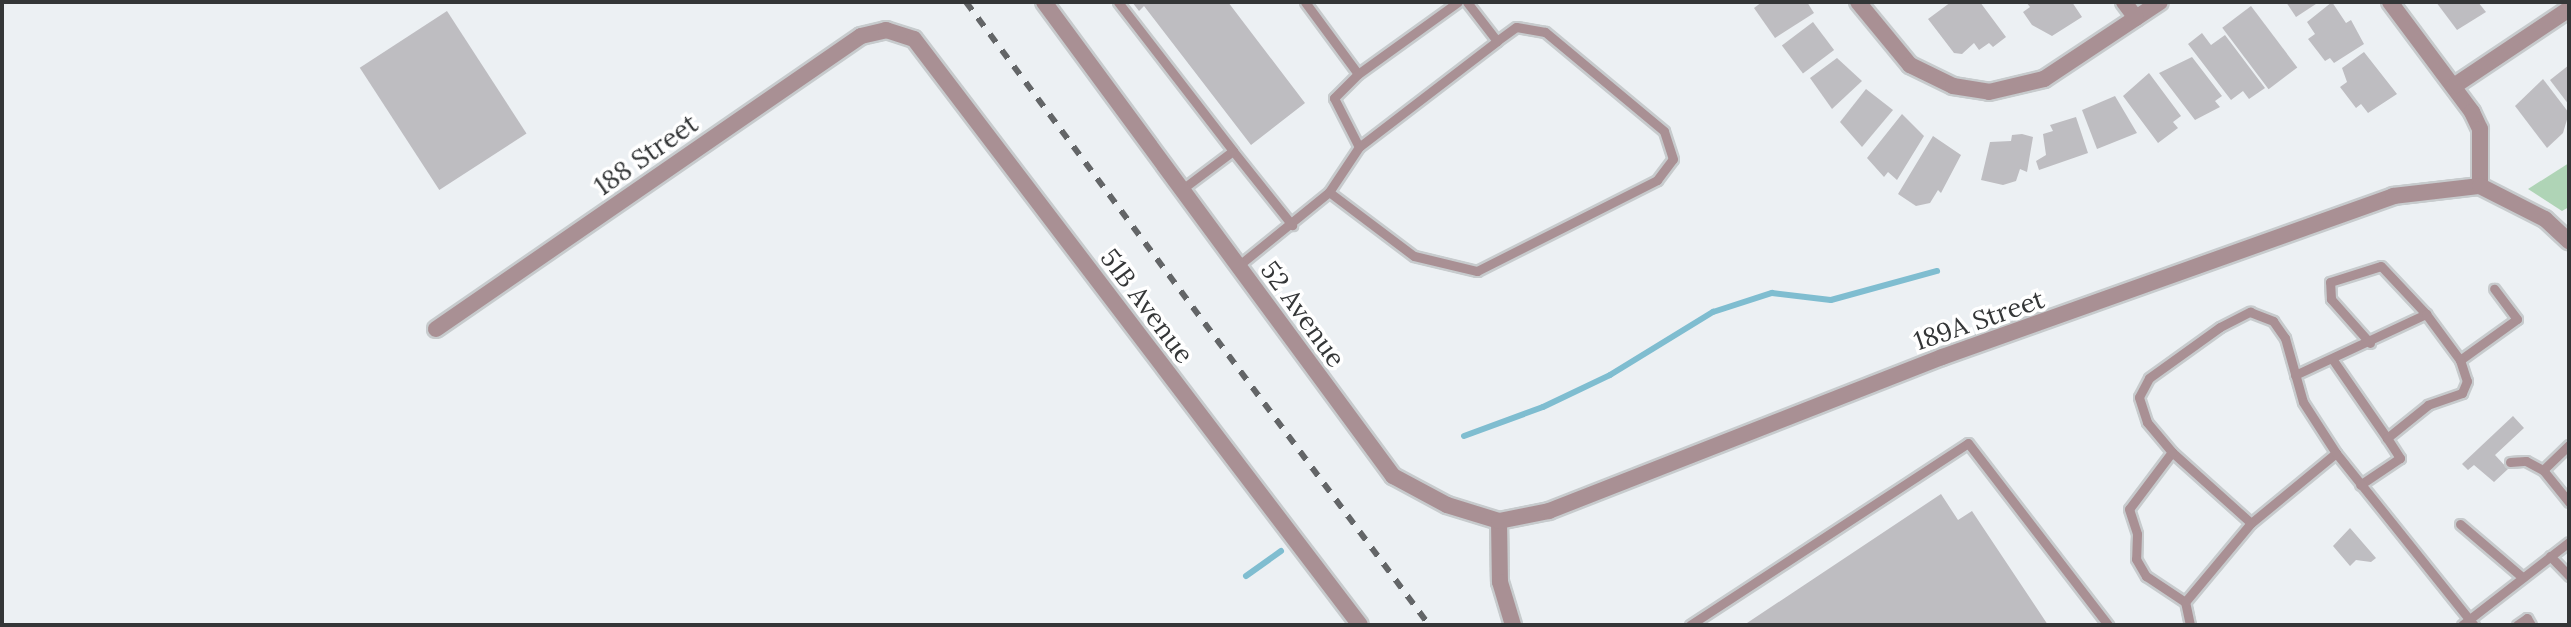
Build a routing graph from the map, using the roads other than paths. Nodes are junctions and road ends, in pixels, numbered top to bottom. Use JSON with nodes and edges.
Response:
{"nodes":[{"id":1,"x":1044,"y":2,"type":"edge"},
{"id":2,"x":1118,"y":2,"type":"edge"},
{"id":3,"x":1305,"y":2,"type":"edge"},
{"id":4,"x":1458,"y":2,"type":"edge"},
{"id":5,"x":1467,"y":2,"type":"edge"},
{"id":6,"x":1858,"y":2,"type":"edge"},
{"id":7,"x":2124,"y":2,"type":"edge"},
{"id":8,"x":2160,"y":2,"type":"edge"},
{"id":9,"x":2390,"y":2,"type":"edge"},
{"id":10,"x":2569,"y":9,"type":"edge"},
{"id":11,"x":2136,"y":18,"type":"junction"},
{"id":12,"x":886,"y":30,"type":"joint"},
{"id":13,"x":1497,"y":41,"type":"junction"},
{"id":14,"x":1358,"y":74,"type":"junction"},
{"id":15,"x":2454,"y":86,"type":"junction"},
{"id":16,"x":1359,"y":147,"type":"junction"},
{"id":17,"x":1233,"y":151,"type":"junction"},
{"id":18,"x":2480,"y":186,"type":"junction"},
{"id":19,"x":1181,"y":190,"type":"junction"},
{"id":20,"x":1329,"y":192,"type":"junction"},
{"id":21,"x":1292,"y":225,"type":"junction"},
{"id":22,"x":2568,"y":239,"type":"edge"},
{"id":23,"x":1238,"y":266,"type":"junction"},
{"id":24,"x":2494,"y":289,"type":"dead end"},
{"id":25,"x":2426,"y":314,"type":"junction"},
{"id":26,"x":436,"y":329,"type":"dead end"},
{"id":27,"x":2370,"y":343,"type":"junction"},
{"id":28,"x":2333,"y":360,"type":"junction"},
{"id":29,"x":2460,"y":360,"type":"junction"},
{"id":30,"x":2295,"y":375,"type":"junction"},
{"id":31,"x":2387,"y":438,"type":"junction"},
{"id":32,"x":2569,"y":445,"type":"edge"},
{"id":33,"x":2172,"y":452,"type":"junction"},
{"id":34,"x":2336,"y":453,"type":"junction"},
{"id":35,"x":2510,"y":462,"type":"dead end"},
{"id":36,"x":2543,"y":470,"type":"junction"},
{"id":37,"x":2360,"y":485,"type":"junction"},
{"id":38,"x":2569,"y":502,"type":"edge"},
{"id":39,"x":1499,"y":521,"type":"junction"},
{"id":40,"x":2251,"y":523,"type":"junction"},
{"id":41,"x":2460,"y":524,"type":"dead end"},
{"id":42,"x":2569,"y":542,"type":"edge"},
{"id":43,"x":2550,"y":556,"type":"junction"},
{"id":44,"x":2569,"y":576,"type":"edge"},
{"id":45,"x":2522,"y":577,"type":"junction"},
{"id":46,"x":2185,"y":602,"type":"junction"},
{"id":47,"x":2468,"y":622,"type":"edge"},
{"id":48,"x":1360,"y":625,"type":"edge"},
{"id":49,"x":1513,"y":625,"type":"edge"},
{"id":50,"x":1690,"y":625,"type":"edge"},
{"id":51,"x":2108,"y":625,"type":"edge"},
{"id":52,"x":2190,"y":625,"type":"edge"},
{"id":53,"x":2517,"y":625,"type":"edge"},
{"id":54,"x":2531,"y":625,"type":"edge"}],
"edges":[{"from":1,"to":19,"type":"street","name":"52 Avenue"},
{"from":2,"to":17,"type":"lane"},
{"from":3,"to":14,"type":"lane"},
{"from":4,"to":14,"type":"lane"},
{"from":5,"to":13,"type":"lane"},
{"from":6,"to":11,"type":"street"},
{"from":7,"to":11,"type":"street"},
{"from":8,"to":11,"type":"street"},
{"from":9,"to":15,"type":"street"},
{"from":10,"to":15,"type":"street"},
{"from":12,"to":26,"type":"street","name":"188 Street"},
{"from":12,"to":48,"type":"street","name":"51B Avenue"},
{"from":13,"to":16,"type":"lane"},
{"from":13,"to":20,"type":"lane"},
{"from":14,"to":16,"type":"lane"},
{"from":15,"to":18,"type":"street"},
{"from":16,"to":20,"type":"lane"},
{"from":17,"to":19,"type":"lane"},
{"from":17,"to":21,"type":"lane"},
{"from":18,"to":22,"type":"street"},
{"from":18,"to":39,"type":"street","name":"189A Street"},
{"from":19,"to":23,"type":"street","name":"52 Avenue"},
{"from":20,"to":21,"type":"lane"},
{"from":21,"to":23,"type":"lane"},
{"from":23,"to":39,"type":"street","name":"52 Avenue"},
{"from":24,"to":29,"type":"lane"},
{"from":25,"to":27,"type":"lane"},
{"from":25,"to":27,"type":"lane"},
{"from":25,"to":29,"type":"lane"},
{"from":27,"to":28,"type":"lane"},
{"from":28,"to":30,"type":"lane"},
{"from":28,"to":31,"type":"lane"},
{"from":29,"to":31,"type":"lane"},
{"from":30,"to":33,"type":"lane"},
{"from":30,"to":34,"type":"lane"},
{"from":31,"to":37,"type":"lane"},
{"from":32,"to":36,"type":"lane"},
{"from":33,"to":40,"type":"lane"},
{"from":33,"to":46,"type":"lane"},
{"from":34,"to":37,"type":"lane"},
{"from":34,"to":40,"type":"lane"},
{"from":35,"to":36,"type":"lane"},
{"from":36,"to":38,"type":"lane"},
{"from":37,"to":47,"type":"lane"},
{"from":39,"to":49,"type":"street"},
{"from":40,"to":46,"type":"lane"},
{"from":41,"to":45,"type":"lane"},
{"from":42,"to":43,"type":"lane"},
{"from":43,"to":44,"type":"lane"},
{"from":43,"to":45,"type":"lane"},
{"from":45,"to":47,"type":"lane"},
{"from":46,"to":52,"type":"lane"},
{"from":50,"to":51,"type":"lane"},
{"from":53,"to":54,"type":"lane"}]}
